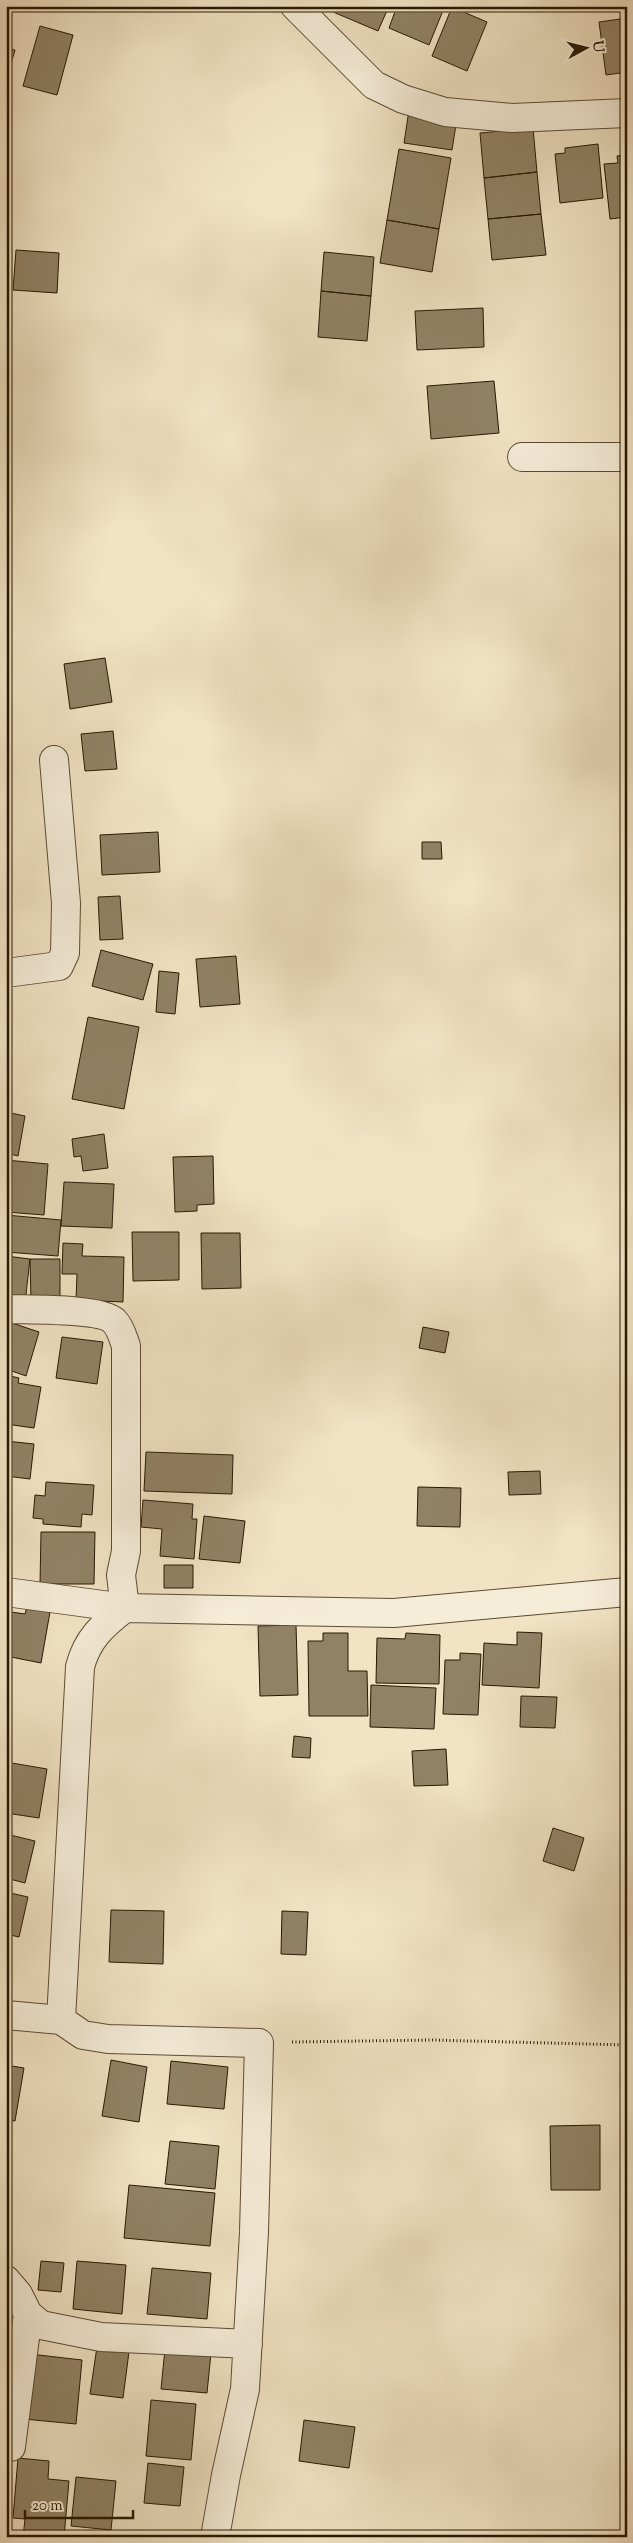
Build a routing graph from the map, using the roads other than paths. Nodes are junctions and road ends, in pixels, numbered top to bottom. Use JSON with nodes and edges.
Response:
{"nodes":[{"id":1,"x":296,"y":7,"type":"edge"},
{"id":2,"x":627,"y":113,"type":"edge"},
{"id":3,"x":522,"y":457,"type":"dead end"},
{"id":4,"x":627,"y":457,"type":"edge"},
{"id":5,"x":54,"y":760,"type":"dead end"},
{"id":6,"x":6,"y":973,"type":"edge"},
{"id":7,"x":6,"y":1309,"type":"edge"},
{"id":8,"x":6,"y":1592,"type":"edge"},
{"id":9,"x":627,"y":1592,"type":"edge"},
{"id":10,"x":125,"y":1608,"type":"junction"},
{"id":11,"x":6,"y":2015,"type":"edge"},
{"id":12,"x":60,"y":2020,"type":"junction"},
{"id":13,"x":6,"y":2280,"type":"edge"},
{"id":14,"x":28,"y":2314,"type":"junction"},
{"id":15,"x":248,"y":2344,"type":"junction"},
{"id":16,"x":10,"y":2447,"type":"dead end"},
{"id":17,"x":215,"y":2537,"type":"edge"}],
"edges":[{"from":1,"to":2,"type":"street"},
{"from":3,"to":4,"type":"street"},
{"from":5,"to":6,"type":"street"},
{"from":7,"to":10,"type":"street"},
{"from":8,"to":10,"type":"street"},
{"from":9,"to":10,"type":"street"},
{"from":10,"to":12,"type":"street"},
{"from":11,"to":12,"type":"street"},
{"from":12,"to":15,"type":"street"},
{"from":13,"to":14,"type":"street"},
{"from":14,"to":15,"type":"street"},
{"from":14,"to":16,"type":"street"},
{"from":15,"to":17,"type":"street"}]}
